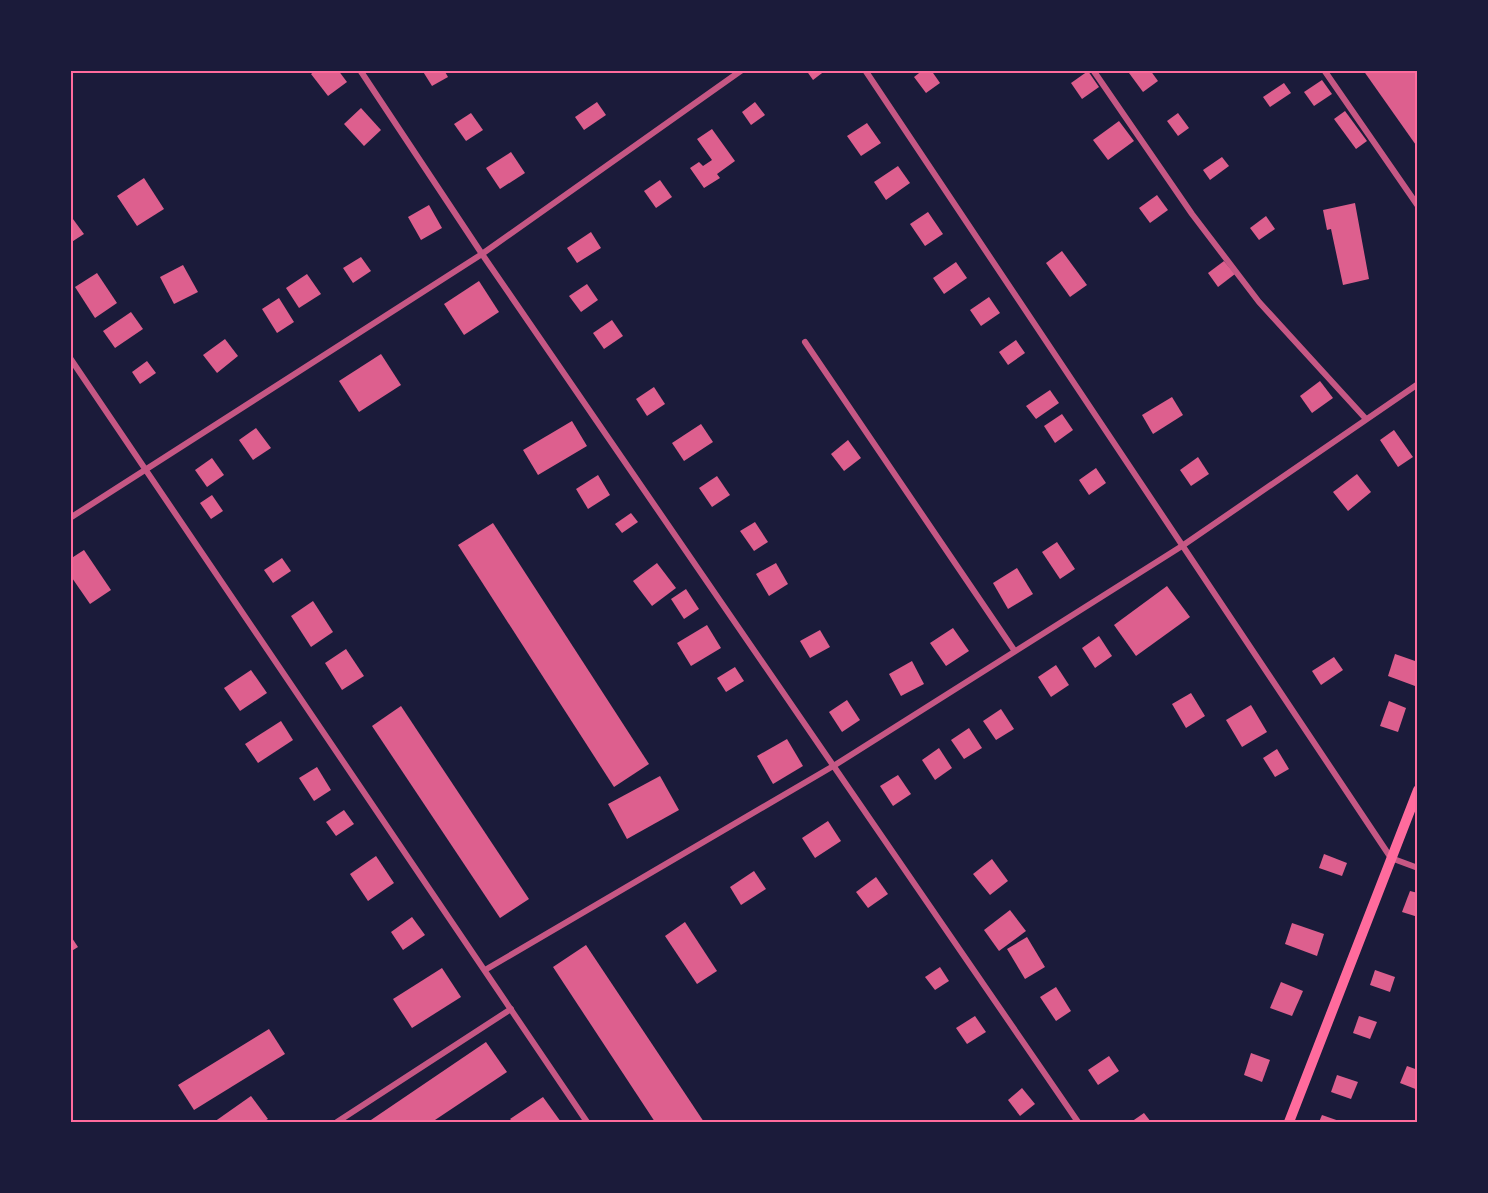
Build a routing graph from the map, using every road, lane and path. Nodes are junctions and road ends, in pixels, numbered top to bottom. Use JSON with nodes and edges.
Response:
{"nodes":[{"id":1,"x":360,"y":70,"type":"edge"},
{"id":2,"x":742,"y":70,"type":"edge"},
{"id":3,"x":865,"y":70,"type":"edge"},
{"id":4,"x":1093,"y":70,"type":"edge"},
{"id":5,"x":1324,"y":70,"type":"edge"},
{"id":6,"x":1418,"y":206,"type":"edge"},
{"id":7,"x":482,"y":254,"type":"junction"},
{"id":8,"x":805,"y":342,"type":"dead end"},
{"id":9,"x":70,"y":358,"type":"edge"},
{"id":10,"x":1418,"y":384,"type":"edge"},
{"id":11,"x":1366,"y":420,"type":"junction"},
{"id":12,"x":144,"y":468,"type":"junction"},
{"id":13,"x":70,"y":518,"type":"edge"},
{"id":14,"x":1182,"y":546,"type":"junction"},
{"id":15,"x":1014,"y":650,"type":"junction"},
{"id":16,"x":835,"y":765,"type":"junction"},
{"id":17,"x":1418,"y":790,"type":"edge"},
{"id":18,"x":1391,"y":858,"type":"junction"},
{"id":19,"x":1418,"y":868,"type":"edge"},
{"id":20,"x":485,"y":970,"type":"junction"},
{"id":21,"x":511,"y":1009,"type":"junction"},
{"id":22,"x":337,"y":1122,"type":"edge"},
{"id":23,"x":587,"y":1122,"type":"edge"},
{"id":24,"x":1078,"y":1122,"type":"edge"},
{"id":25,"x":1289,"y":1122,"type":"edge"}],
"edges":[{"from":1,"to":7,"type":"street"},
{"from":2,"to":7,"type":"street"},
{"from":3,"to":14,"type":"street"},
{"from":4,"to":11,"type":"street"},
{"from":5,"to":6,"type":"street"},
{"from":7,"to":12,"type":"street"},
{"from":7,"to":16,"type":"street"},
{"from":8,"to":15,"type":"street"},
{"from":9,"to":12,"type":"street"},
{"from":10,"to":11,"type":"street"},
{"from":11,"to":14,"type":"street"},
{"from":12,"to":13,"type":"street"},
{"from":12,"to":20,"type":"street"},
{"from":14,"to":15,"type":"street"},
{"from":14,"to":18,"type":"street"},
{"from":15,"to":16,"type":"street"},
{"from":16,"to":20,"type":"street"},
{"from":16,"to":24,"type":"street"},
{"from":17,"to":18,"type":"main road"},
{"from":18,"to":19,"type":"street"},
{"from":18,"to":25,"type":"main road"},
{"from":20,"to":21,"type":"street"},
{"from":21,"to":22,"type":"street"},
{"from":21,"to":23,"type":"street"}]}
